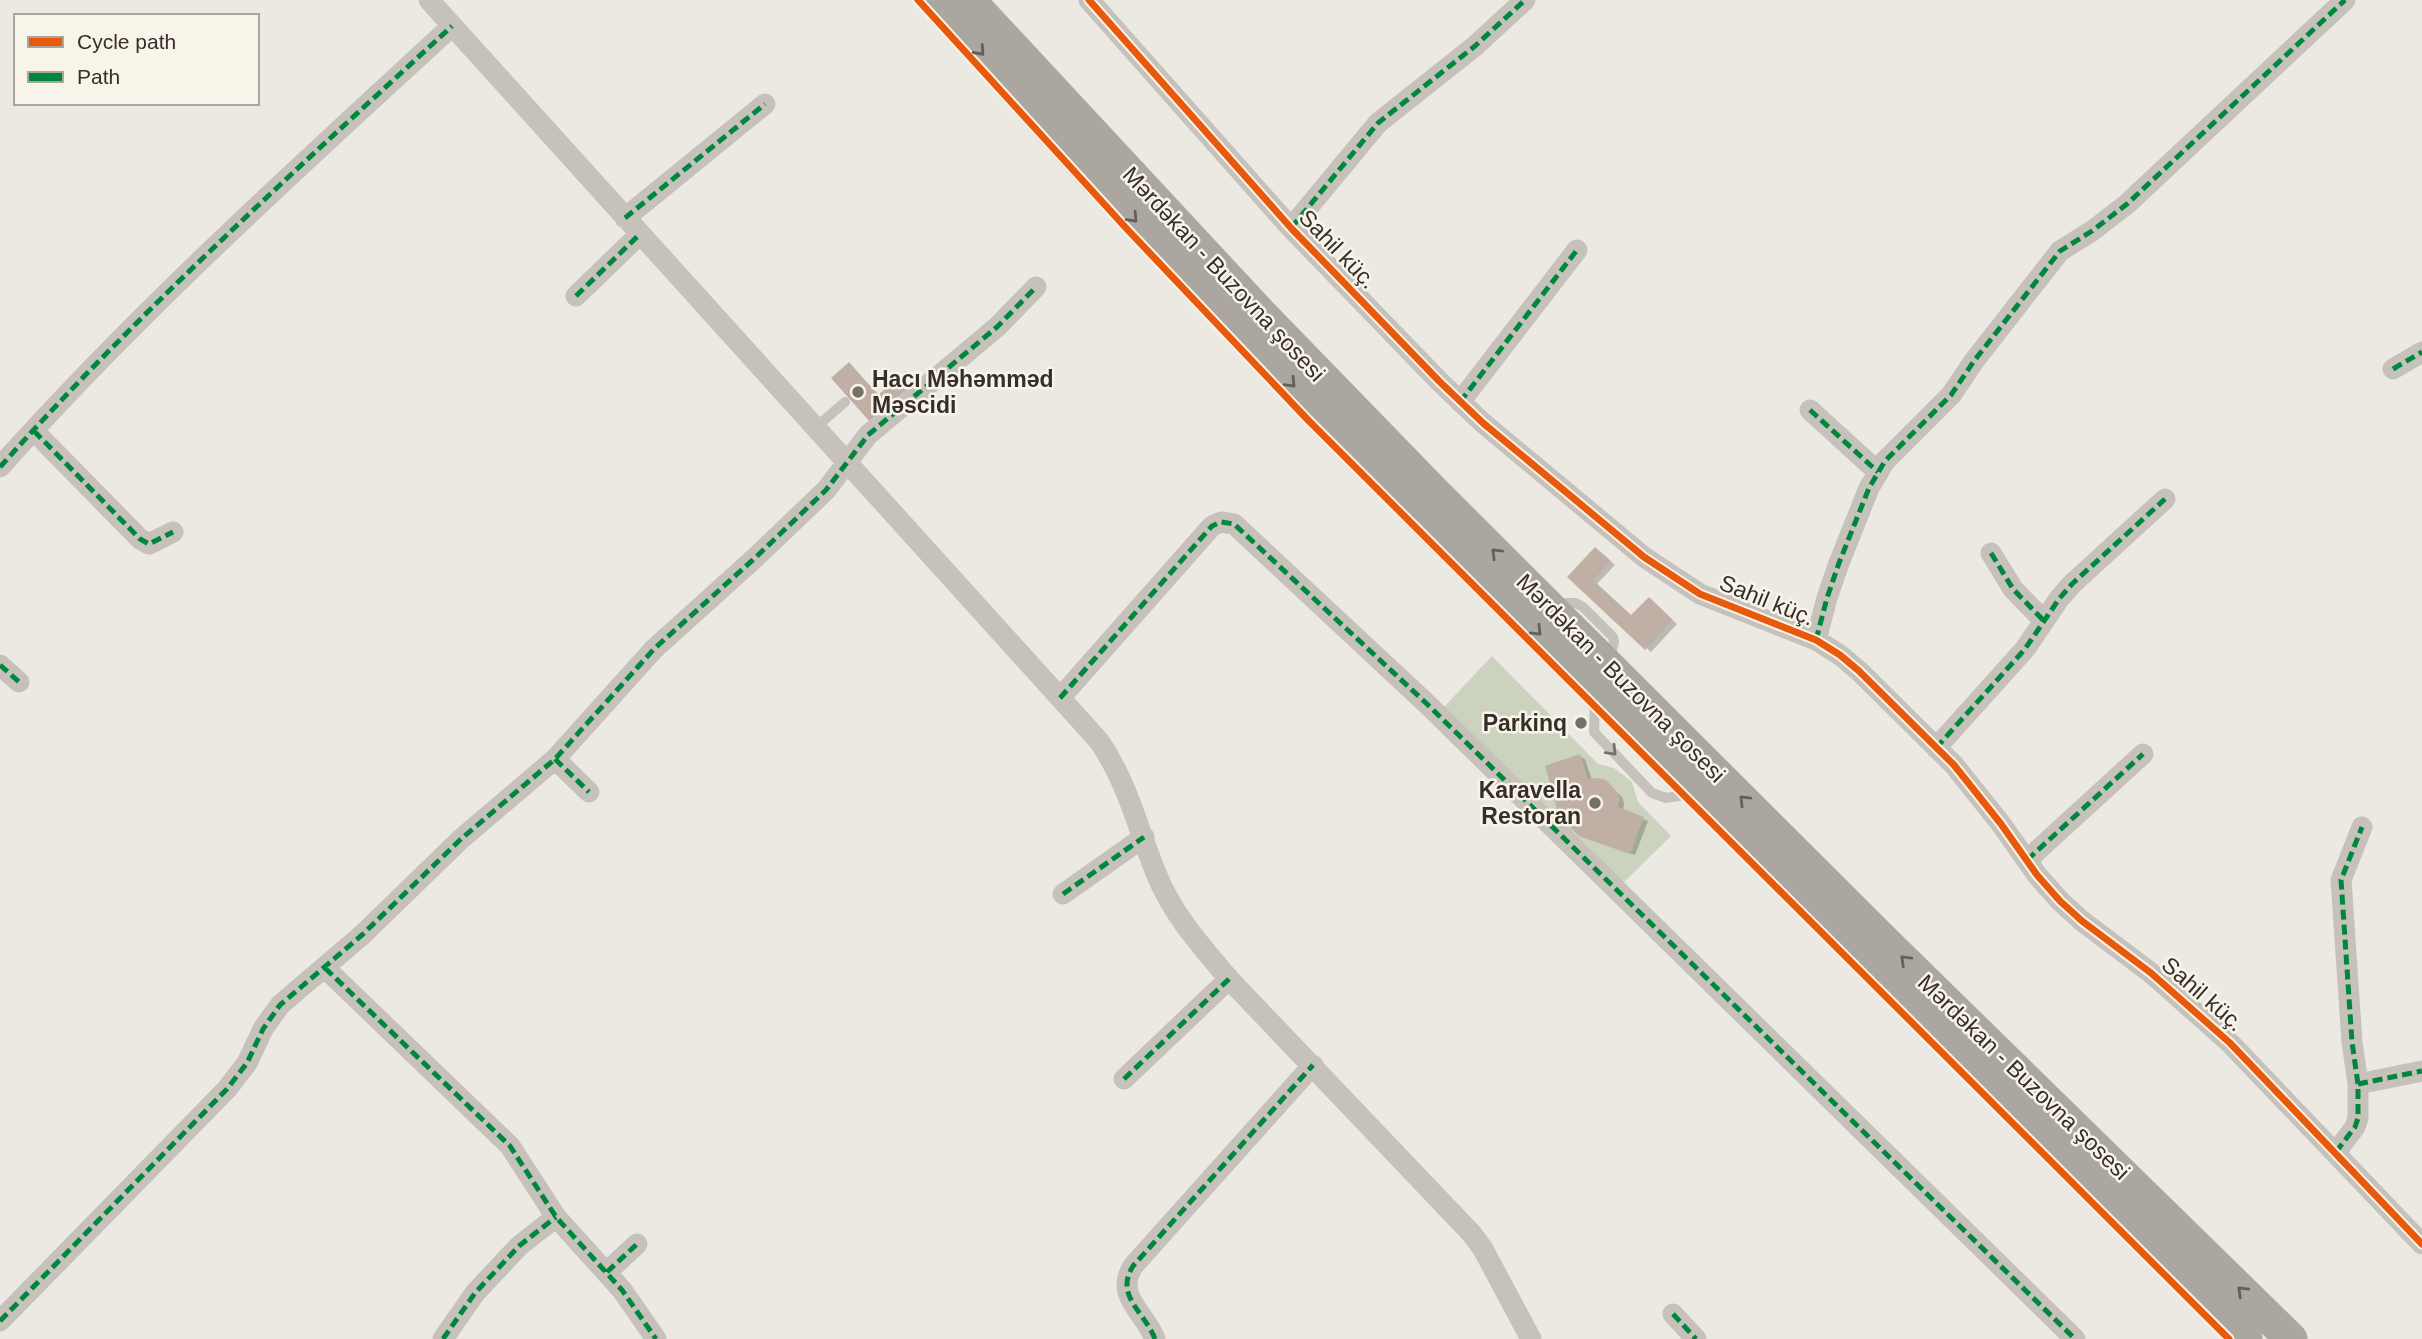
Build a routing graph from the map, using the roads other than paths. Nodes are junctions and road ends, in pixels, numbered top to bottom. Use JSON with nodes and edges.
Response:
{"nodes":[{"id":1,"x":429,"y":0,"type":"edge"},
{"id":2,"x":934,"y":0,"type":"edge"},
{"id":3,"x":970,"y":0,"type":"edge"},
{"id":4,"x":1089,"y":0,"type":"edge"},
{"id":5,"x":1525,"y":0,"type":"edge"},
{"id":6,"x":2345,"y":0,"type":"edge"},
{"id":7,"x":452,"y":26,"type":"junction"},
{"id":8,"x":765,"y":104,"type":"dead end"},
{"id":9,"x":633,"y":226,"type":"junction"},
{"id":10,"x":1291,"y":228,"type":"junction"},
{"id":11,"x":1577,"y":250,"type":"dead end"},
{"id":12,"x":1036,"y":287,"type":"dead end"},
{"id":13,"x":576,"y":296,"type":"dead end"},
{"id":14,"x":2422,"y":352,"type":"edge"},
{"id":15,"x":2393,"y":369,"type":"dead end"},
{"id":16,"x":845,"y":402,"type":"dead end"},
{"id":17,"x":1460,"y":402,"type":"junction"},
{"id":18,"x":1810,"y":410,"type":"dead end"},
{"id":19,"x":815,"y":428,"type":"junction"},
{"id":20,"x":34,"y":431,"type":"junction"},
{"id":21,"x":846,"y":462,"type":"junction"},
{"id":22,"x":0,"y":467,"type":"edge"},
{"id":23,"x":1878,"y":472,"type":"junction"},
{"id":24,"x":2165,"y":499,"type":"dead end"},
{"id":25,"x":173,"y":532,"type":"dead end"},
{"id":26,"x":1991,"y":553,"type":"dead end"},
{"id":27,"x":2044,"y":621,"type":"junction"},
{"id":28,"x":1816,"y":640,"type":"junction"},
{"id":29,"x":0,"y":665,"type":"edge"},
{"id":30,"x":1603,"y":678,"type":"junction"},
{"id":31,"x":19,"y":682,"type":"dead end"},
{"id":32,"x":1060,"y":698,"type":"junction"},
{"id":33,"x":1936,"y":748,"type":"junction"},
{"id":34,"x":2143,"y":754,"type":"dead end"},
{"id":35,"x":555,"y":759,"type":"junction"},
{"id":36,"x":589,"y":792,"type":"dead end"},
{"id":37,"x":2362,"y":827,"type":"dead end"},
{"id":38,"x":1144,"y":837,"type":"junction"},
{"id":39,"x":2027,"y":860,"type":"junction"},
{"id":40,"x":1063,"y":894,"type":"dead end"},
{"id":41,"x":325,"y":968,"type":"junction"},
{"id":42,"x":1229,"y":979,"type":"junction"},
{"id":43,"x":1313,"y":1065,"type":"junction"},
{"id":44,"x":2422,"y":1071,"type":"edge"},
{"id":45,"x":1124,"y":1079,"type":"dead end"},
{"id":46,"x":2358,"y":1084,"type":"junction"},
{"id":47,"x":2336,"y":1152,"type":"junction"},
{"id":48,"x":556,"y":1217,"type":"junction"},
{"id":49,"x":638,"y":1244,"type":"dead end"},
{"id":50,"x":2422,"y":1244,"type":"edge"},
{"id":51,"x":607,"y":1272,"type":"junction"},
{"id":52,"x":1673,"y":1314,"type":"dead end"},
{"id":53,"x":0,"y":1321,"type":"edge"},
{"id":54,"x":443,"y":1339,"type":"edge"},
{"id":55,"x":656,"y":1339,"type":"edge"},
{"id":56,"x":1155,"y":1339,"type":"edge"},
{"id":57,"x":1531,"y":1339,"type":"edge"},
{"id":58,"x":1696,"y":1339,"type":"edge"},
{"id":59,"x":2075,"y":1339,"type":"edge"},
{"id":60,"x":2246,"y":1339,"type":"edge"},
{"id":61,"x":2291,"y":1339,"type":"edge"}],
"edges":[{"from":1,"to":7,"type":"street"},
{"from":2,"to":30,"type":"main road","name":"Mərdəkan - Buzovna şosesi","one_way":true},
{"from":30,"to":3,"type":"main road","name":"Mərdəkan - Buzovna şosesi","one_way":true},
{"from":4,"to":10,"type":"street","name":"Sahil küç."},
{"from":5,"to":10,"type":"street"},
{"from":6,"to":23,"type":"street"},
{"from":7,"to":9,"type":"street"},
{"from":7,"to":20,"type":"street"},
{"from":8,"to":9,"type":"street"},
{"from":9,"to":13,"type":"street"},
{"from":9,"to":19,"type":"street"},
{"from":10,"to":17,"type":"street","name":"Sahil küç."},
{"from":11,"to":17,"type":"street"},
{"from":12,"to":21,"type":"street"},
{"from":14,"to":15,"type":"street"},
{"from":16,"to":19,"type":"lane"},
{"from":17,"to":28,"type":"street","name":"Sahil küç."},
{"from":18,"to":23,"type":"street"},
{"from":19,"to":21,"type":"street"},
{"from":20,"to":22,"type":"street"},
{"from":20,"to":25,"type":"street"},
{"from":21,"to":32,"type":"street"},
{"from":21,"to":35,"type":"street"},
{"from":23,"to":28,"type":"street"},
{"from":24,"to":27,"type":"street"},
{"from":26,"to":27,"type":"street"},
{"from":27,"to":33,"type":"street"},
{"from":28,"to":33,"type":"street","name":"Sahil küç."},
{"from":29,"to":31,"type":"street"},
{"from":30,"to":60,"type":"main road","name":"Mərdəkan - Buzovna şosesi","one_way":true},
{"from":61,"to":30,"type":"main road","name":"Mərdəkan - Buzovna şosesi","one_way":true},
{"from":32,"to":38,"type":"street"},
{"from":32,"to":59,"type":"street"},
{"from":33,"to":39,"type":"street","name":"Sahil küç."},
{"from":34,"to":39,"type":"street"},
{"from":35,"to":36,"type":"street"},
{"from":35,"to":41,"type":"street"},
{"from":37,"to":46,"type":"street"},
{"from":38,"to":40,"type":"street"},
{"from":38,"to":42,"type":"street"},
{"from":39,"to":47,"type":"street","name":"Sahil küç."},
{"from":41,"to":48,"type":"street"},
{"from":41,"to":53,"type":"street"},
{"from":42,"to":43,"type":"street"},
{"from":42,"to":45,"type":"street"},
{"from":43,"to":56,"type":"street"},
{"from":43,"to":57,"type":"street"},
{"from":44,"to":46,"type":"street"},
{"from":46,"to":47,"type":"street"},
{"from":47,"to":50,"type":"street","name":"Sahil küç."},
{"from":48,"to":51,"type":"street"},
{"from":48,"to":54,"type":"street"},
{"from":49,"to":51,"type":"street"},
{"from":51,"to":55,"type":"street"},
{"from":52,"to":58,"type":"street"}]}
